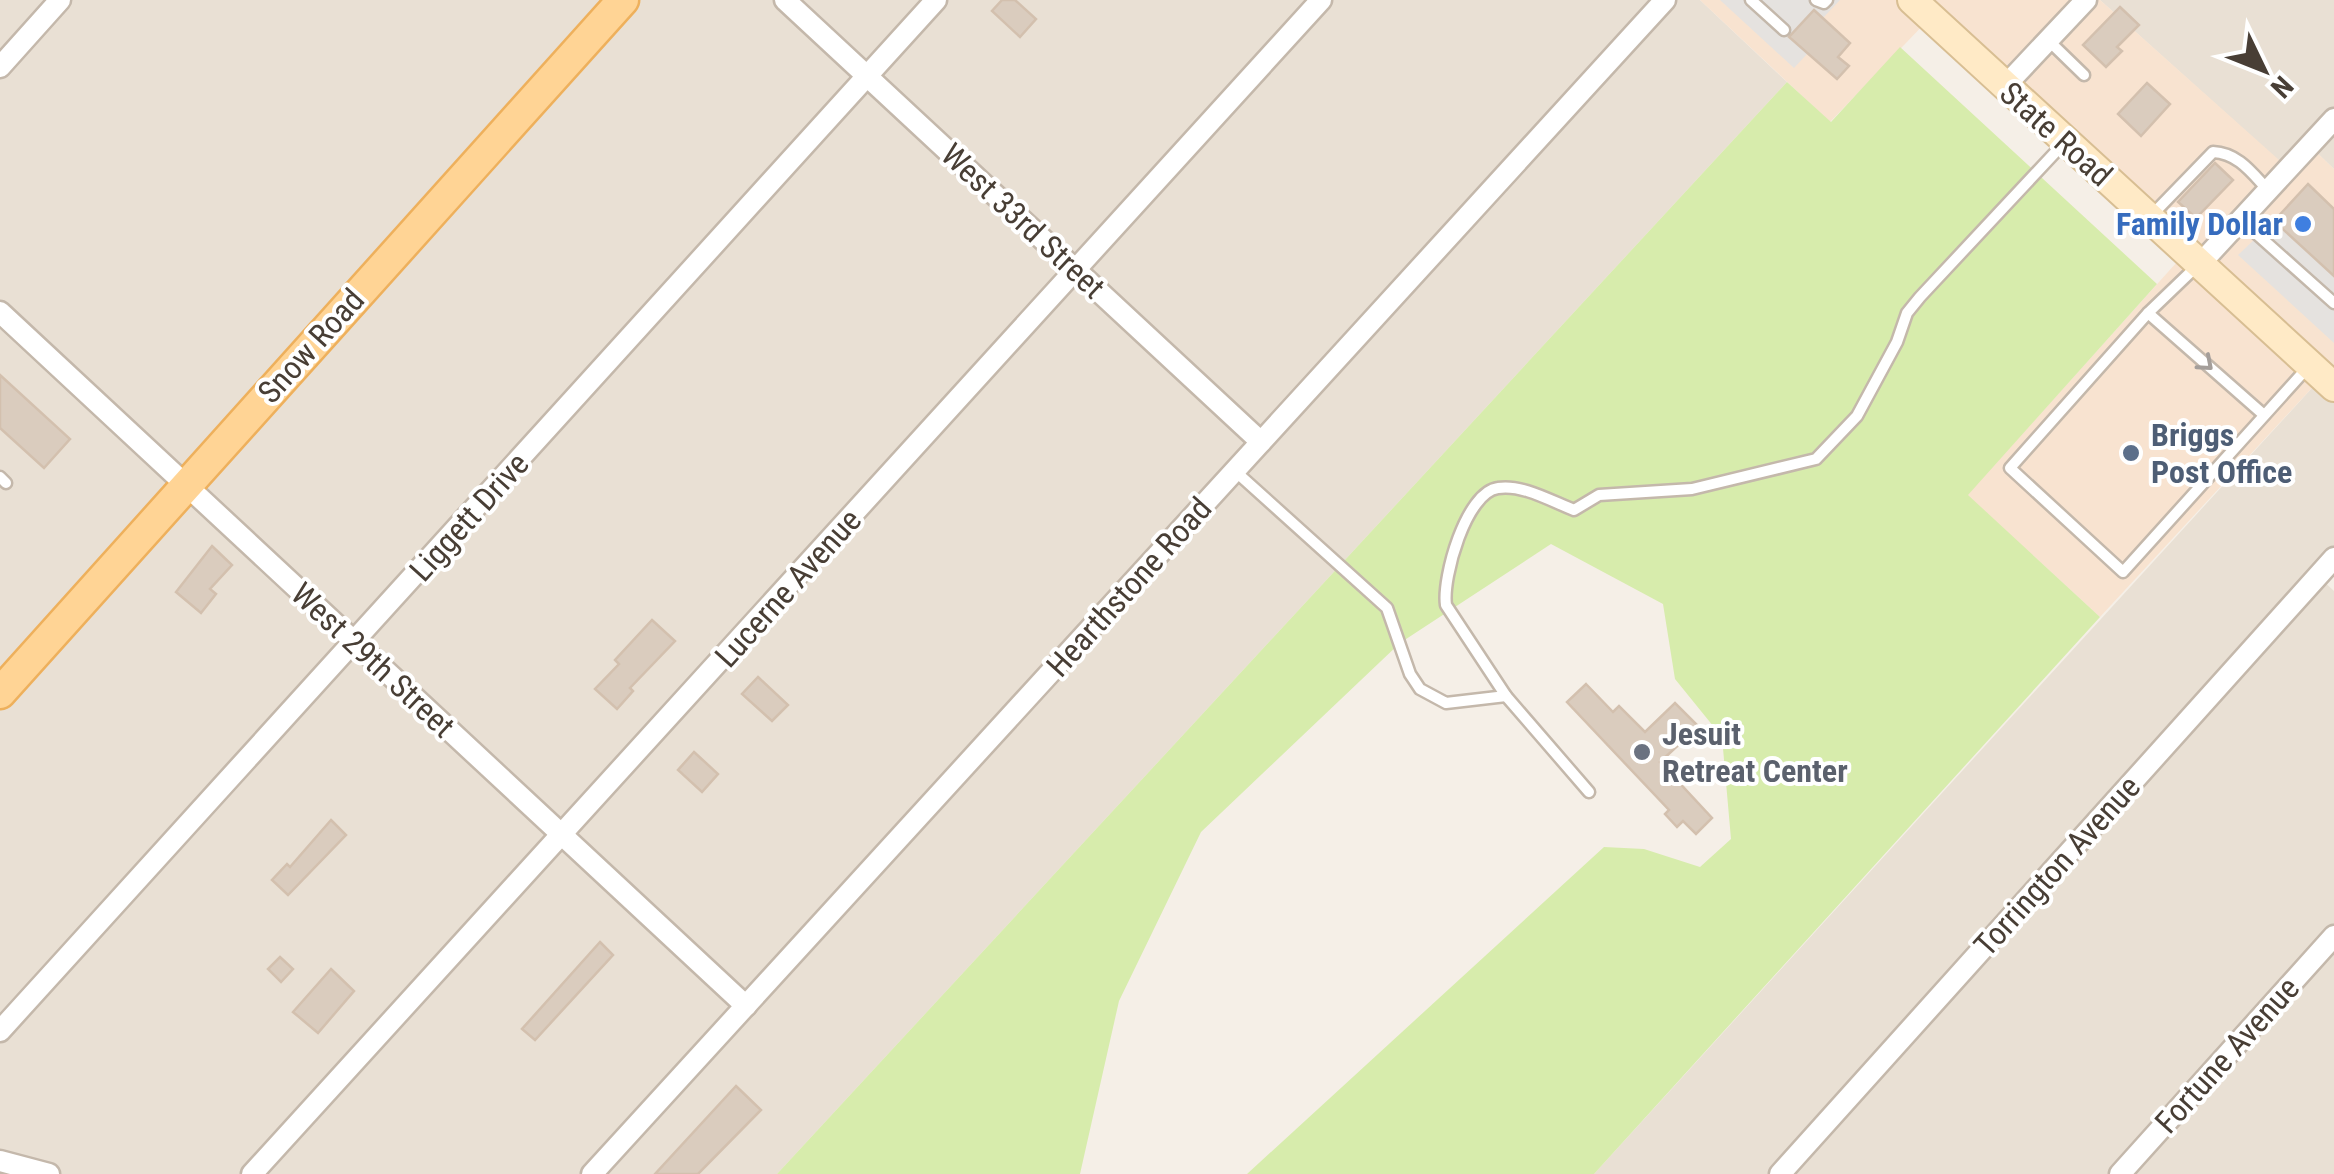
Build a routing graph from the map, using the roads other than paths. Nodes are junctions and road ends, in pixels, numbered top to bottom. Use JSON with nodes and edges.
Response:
{"nodes":[{"id":1,"x":60,"y":0,"type":"edge"},
{"id":2,"x":624,"y":0,"type":"edge"},
{"id":3,"x":784,"y":0,"type":"edge"},
{"id":4,"x":936,"y":0,"type":"edge"},
{"id":5,"x":1321,"y":0,"type":"edge"},
{"id":6,"x":1665,"y":0,"type":"edge"},
{"id":7,"x":1751,"y":0,"type":"edge"},
{"id":8,"x":1816,"y":0,"type":"edge"},
{"id":9,"x":1827,"y":0,"type":"edge"},
{"id":10,"x":1912,"y":0,"type":"edge"},
{"id":11,"x":2086,"y":0,"type":"edge"},
{"id":12,"x":1784,"y":30,"type":"dead end"},
{"id":13,"x":2048,"y":40,"type":"junction"},
{"id":14,"x":0,"y":67,"type":"edge"},
{"id":15,"x":866,"y":76,"type":"junction"},
{"id":16,"x":2084,"y":76,"type":"dead end"},
{"id":17,"x":2004,"y":87,"type":"junction"},
{"id":18,"x":2334,"y":119,"type":"edge"},
{"id":19,"x":2065,"y":142,"type":"junction"},
{"id":20,"x":2268,"y":190,"type":"junction"},
{"id":21,"x":2149,"y":218,"type":"junction"},
{"id":22,"x":2241,"y":220,"type":"junction"},
{"id":23,"x":2200,"y":264,"type":"junction"},
{"id":24,"x":1076,"y":271,"type":"junction"},
{"id":25,"x":2334,"y":304,"type":"edge"},
{"id":26,"x":0,"y":312,"type":"edge"},
{"id":27,"x":2148,"y":313,"type":"junction"},
{"id":28,"x":2310,"y":364,"type":"junction"},
{"id":29,"x":2334,"y":387,"type":"edge"},
{"id":30,"x":2264,"y":415,"type":"junction"},
{"id":31,"x":1261,"y":442,"type":"junction"},
{"id":32,"x":1235,"y":470,"type":"junction"},
{"id":33,"x":185,"y":485,"type":"junction"},
{"id":34,"x":2334,"y":558,"type":"edge"},
{"id":35,"x":355,"y":644,"type":"junction"},
{"id":36,"x":0,"y":693,"type":"edge"},
{"id":37,"x":1506,"y":696,"type":"junction"},
{"id":38,"x":1589,"y":792,"type":"dead end"},
{"id":39,"x":561,"y":835,"type":"junction"},
{"id":40,"x":2334,"y":936,"type":"edge"},
{"id":41,"x":746,"y":1006,"type":"junction"},
{"id":42,"x":0,"y":1031,"type":"edge"},
{"id":43,"x":0,"y":1161,"type":"edge"},
{"id":44,"x":49,"y":1174,"type":"edge"},
{"id":45,"x":252,"y":1174,"type":"edge"},
{"id":46,"x":592,"y":1174,"type":"edge"},
{"id":47,"x":1780,"y":1174,"type":"edge"},
{"id":48,"x":2120,"y":1174,"type":"edge"}],
"edges":[{"from":1,"to":14,"type":"street"},
{"from":2,"to":33,"type":"main road","name":"Snow Road"},
{"from":3,"to":15,"type":"street","name":"West 33rd Street"},
{"from":4,"to":15,"type":"street","name":"Liggett Drive"},
{"from":5,"to":24,"type":"street","name":"Lucerne Avenue"},
{"from":6,"to":31,"type":"street","name":"Hearthstone Road"},
{"from":7,"to":12,"type":"lane"},
{"from":8,"to":9,"type":"lane"},
{"from":10,"to":17,"type":"main road","name":"State Road"},
{"from":11,"to":13,"type":"street"},
{"from":13,"to":16,"type":"lane"},
{"from":13,"to":17,"type":"street"},
{"from":15,"to":24,"type":"street","name":"West 33rd Street"},
{"from":15,"to":35,"type":"street","name":"Liggett Drive"},
{"from":17,"to":19,"type":"main road","name":"State Road"},
{"from":18,"to":20,"type":"street"},
{"from":19,"to":21,"type":"main road","name":"State Road"},
{"from":19,"to":37,"type":"lane"},
{"from":20,"to":21,"type":"lane"},
{"from":20,"to":22,"type":"street"},
{"from":21,"to":23,"type":"main road","name":"State Road"},
{"from":22,"to":23,"type":"street"},
{"from":22,"to":25,"type":"lane"},
{"from":23,"to":27,"type":"lane"},
{"from":23,"to":28,"type":"main road","name":"State Road"},
{"from":24,"to":31,"type":"street","name":"West 33rd Street"},
{"from":24,"to":39,"type":"street","name":"Lucerne Avenue"},
{"from":26,"to":33,"type":"street","name":"West 29th Street"},
{"from":27,"to":30,"type":"lane","one_way":true},
{"from":27,"to":30,"type":"lane"},
{"from":28,"to":29,"type":"main road","name":"State Road"},
{"from":28,"to":30,"type":"lane"},
{"from":31,"to":32,"type":"street","name":"Hearthstone Road"},
{"from":32,"to":37,"type":"lane"},
{"from":32,"to":41,"type":"street","name":"Hearthstone Road"},
{"from":33,"to":35,"type":"street","name":"West 29th Street"},
{"from":33,"to":36,"type":"main road","name":"Snow Road"},
{"from":34,"to":47,"type":"street","name":"Torrington Avenue"},
{"from":35,"to":39,"type":"street","name":"West 29th Street"},
{"from":35,"to":42,"type":"street","name":"Liggett Drive"},
{"from":37,"to":38,"type":"lane"},
{"from":39,"to":41,"type":"street","name":"West 29th Street"},
{"from":39,"to":45,"type":"street","name":"Lucerne Avenue"},
{"from":40,"to":48,"type":"street","name":"Fortune Avenue"},
{"from":41,"to":46,"type":"street","name":"Hearthstone Road"},
{"from":43,"to":44,"type":"street"}]}
